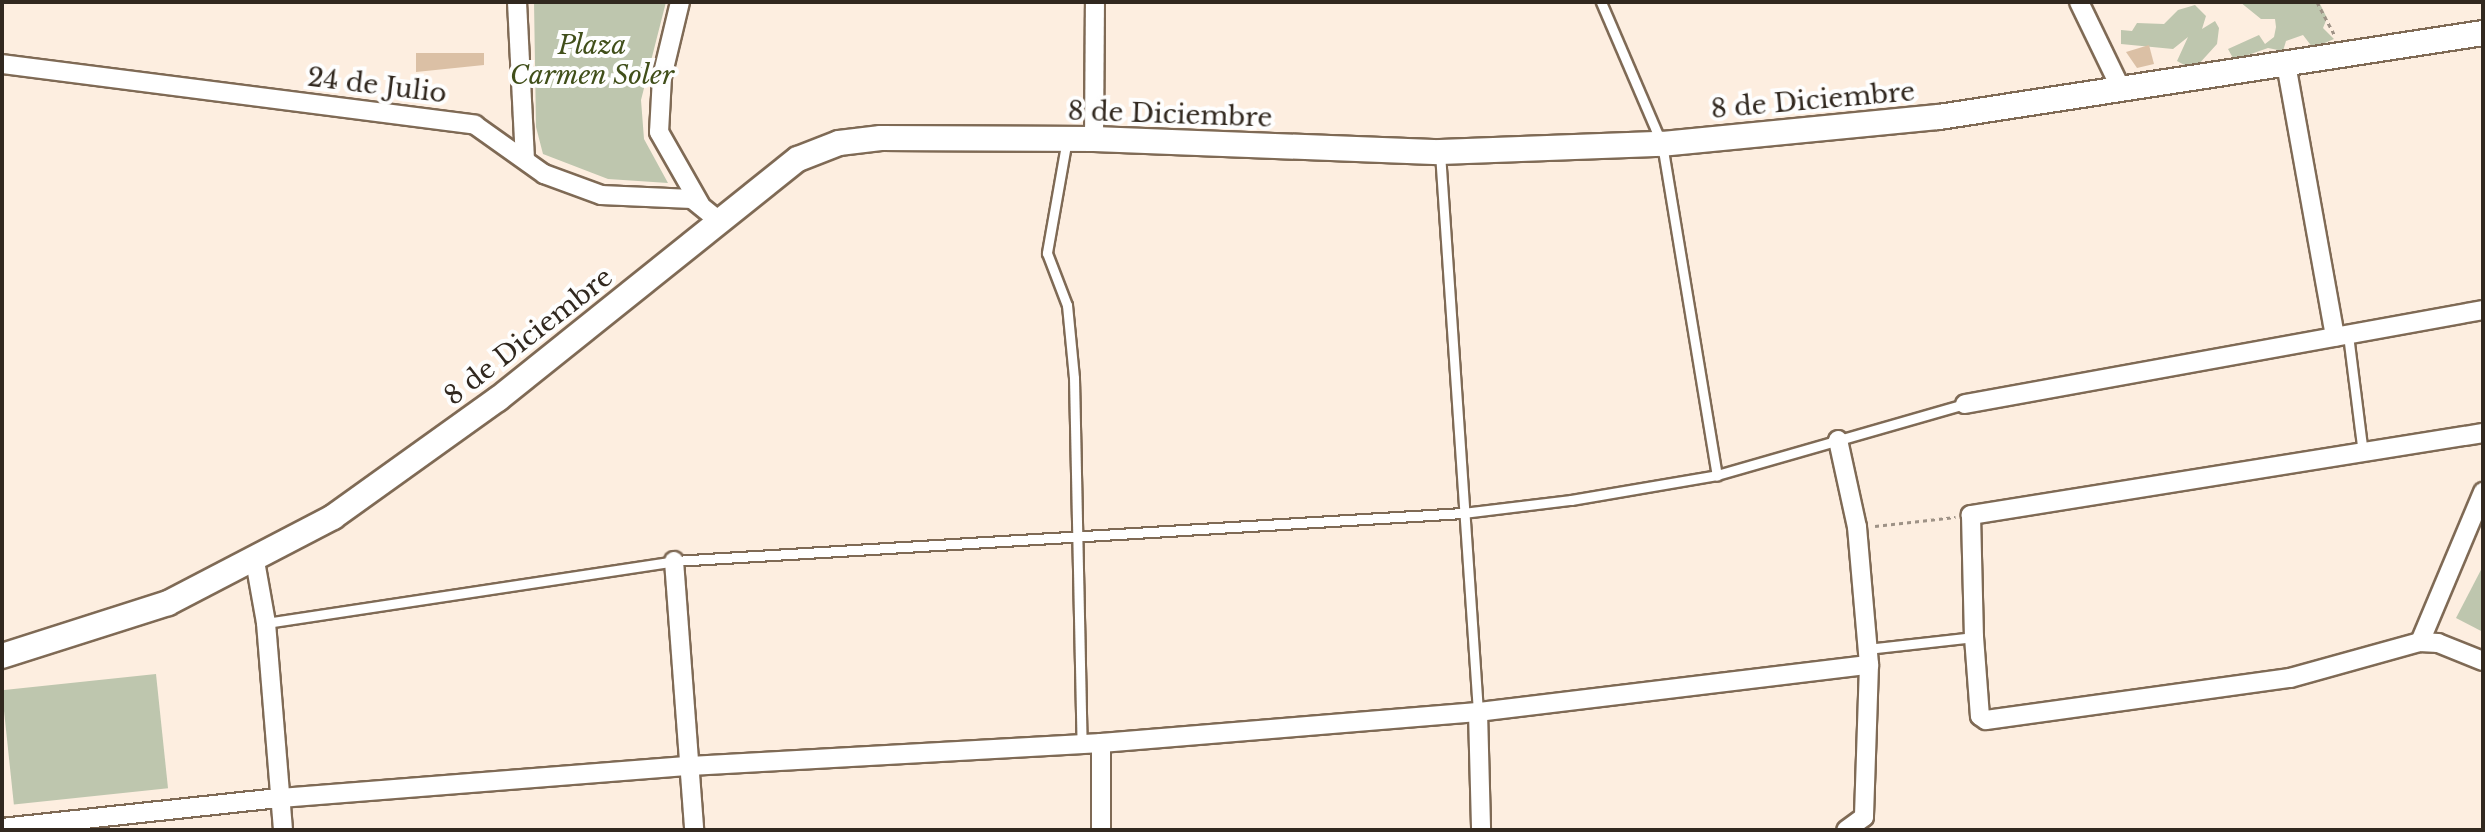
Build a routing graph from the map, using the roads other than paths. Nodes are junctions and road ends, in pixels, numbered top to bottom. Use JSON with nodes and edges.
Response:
{"nodes":[{"id":1,"x":517,"y":2,"type":"edge"},
{"id":2,"x":680,"y":2,"type":"edge"},
{"id":3,"x":1095,"y":2,"type":"edge"},
{"id":4,"x":1601,"y":2,"type":"edge"},
{"id":5,"x":2079,"y":2,"type":"edge"},
{"id":6,"x":2483,"y":33,"type":"edge"},
{"id":7,"x":2,"y":64,"type":"edge"},
{"id":8,"x":2286,"y":64,"type":"junction"},
{"id":9,"x":2121,"y":89,"type":"junction"},
{"id":10,"x":1067,"y":139,"type":"junction"},
{"id":11,"x":1094,"y":139,"type":"junction"},
{"id":12,"x":1662,"y":144,"type":"junction"},
{"id":13,"x":1440,"y":152,"type":"junction"},
{"id":14,"x":525,"y":159,"type":"junction"},
{"id":15,"x":700,"y":204,"type":"junction"},
{"id":16,"x":719,"y":221,"type":"junction"},
{"id":17,"x":2483,"y":310,"type":"edge"},
{"id":18,"x":2341,"y":336,"type":"junction"},
{"id":19,"x":1965,"y":404,"type":"joint"},
{"id":20,"x":2483,"y":433,"type":"edge"},
{"id":21,"x":1838,"y":440,"type":"junction"},
{"id":22,"x":2363,"y":453,"type":"junction"},
{"id":23,"x":1717,"y":475,"type":"junction"},
{"id":24,"x":2483,"y":492,"type":"edge"},
{"id":25,"x":1463,"y":513,"type":"junction"},
{"id":26,"x":1080,"y":538,"type":"junction"},
{"id":27,"x":255,"y":561,"type":"junction"},
{"id":28,"x":674,"y":561,"type":"junction"},
{"id":29,"x":266,"y":623,"type":"junction"},
{"id":30,"x":1974,"y":637,"type":"junction"},
{"id":31,"x":2420,"y":642,"type":"junction"},
{"id":32,"x":2,"y":656,"type":"edge"},
{"id":33,"x":1868,"y":657,"type":"junction"},
{"id":34,"x":2483,"y":661,"type":"edge"},
{"id":35,"x":1478,"y":712,"type":"junction"},
{"id":36,"x":1101,"y":743,"type":"junction"},
{"id":37,"x":1082,"y":745,"type":"junction"},
{"id":38,"x":690,"y":766,"type":"junction"},
{"id":39,"x":280,"y":798,"type":"junction"},
{"id":40,"x":2,"y":828,"type":"edge"},
{"id":41,"x":283,"y":830,"type":"edge"},
{"id":42,"x":694,"y":830,"type":"edge"},
{"id":43,"x":1101,"y":830,"type":"edge"},
{"id":44,"x":1481,"y":830,"type":"edge"},
{"id":45,"x":1846,"y":830,"type":"edge"}],
"edges":[{"from":1,"to":14,"type":"street"},
{"from":2,"to":15,"type":"street"},
{"from":3,"to":11,"type":"street"},
{"from":4,"to":12,"type":"lane"},
{"from":5,"to":9,"type":"street"},
{"from":6,"to":8,"type":"street","name":"8 de Diciembre"},
{"from":7,"to":14,"type":"street","name":"24 de Julio"},
{"from":8,"to":9,"type":"street","name":"8 de Diciembre"},
{"from":8,"to":18,"type":"street"},
{"from":9,"to":12,"type":"street","name":"8 de Diciembre"},
{"from":10,"to":11,"type":"street","name":"8 de Diciembre"},
{"from":10,"to":16,"type":"street","name":"8 de Diciembre"},
{"from":10,"to":26,"type":"lane"},
{"from":11,"to":13,"type":"street","name":"8 de Diciembre"},
{"from":12,"to":13,"type":"street","name":"8 de Diciembre"},
{"from":12,"to":23,"type":"lane"},
{"from":13,"to":25,"type":"lane"},
{"from":14,"to":15,"type":"street","name":"24 de Julio"},
{"from":15,"to":16,"type":"street"},
{"from":16,"to":27,"type":"street","name":"8 de Diciembre"},
{"from":17,"to":18,"type":"street"},
{"from":18,"to":19,"type":"street"},
{"from":18,"to":22,"type":"lane"},
{"from":19,"to":21,"type":"lane"},
{"from":20,"to":22,"type":"street"},
{"from":21,"to":23,"type":"lane"},
{"from":21,"to":33,"type":"street"},
{"from":22,"to":30,"type":"street"},
{"from":23,"to":25,"type":"lane"},
{"from":24,"to":31,"type":"street"},
{"from":25,"to":26,"type":"lane"},
{"from":25,"to":35,"type":"lane"},
{"from":26,"to":28,"type":"lane"},
{"from":26,"to":37,"type":"lane"},
{"from":27,"to":29,"type":"street"},
{"from":27,"to":32,"type":"street","name":"8 de Diciembre"},
{"from":28,"to":29,"type":"lane"},
{"from":28,"to":38,"type":"street"},
{"from":29,"to":39,"type":"street"},
{"from":30,"to":31,"type":"street"},
{"from":30,"to":33,"type":"lane"},
{"from":31,"to":34,"type":"street"},
{"from":33,"to":35,"type":"street"},
{"from":33,"to":45,"type":"street"},
{"from":35,"to":36,"type":"street"},
{"from":35,"to":44,"type":"street"},
{"from":36,"to":37,"type":"street"},
{"from":36,"to":43,"type":"street"},
{"from":37,"to":38,"type":"street"},
{"from":38,"to":39,"type":"street"},
{"from":38,"to":42,"type":"street"},
{"from":39,"to":40,"type":"street"},
{"from":39,"to":41,"type":"street"}]}
